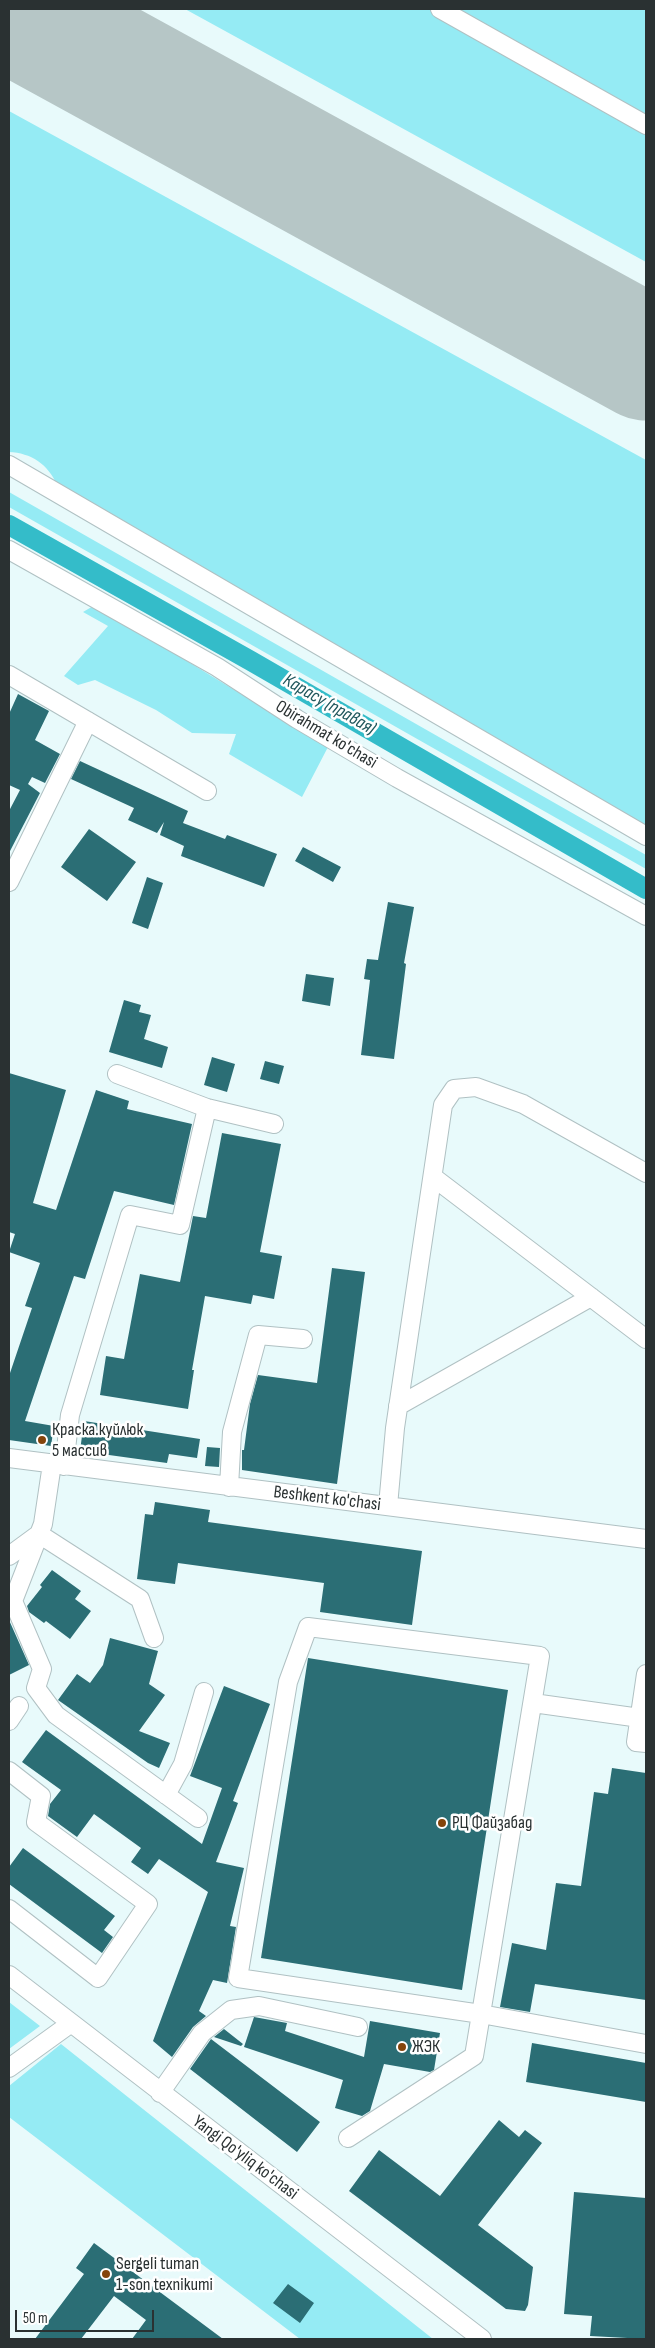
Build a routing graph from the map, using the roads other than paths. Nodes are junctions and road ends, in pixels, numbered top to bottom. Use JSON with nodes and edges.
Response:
{"nodes":[{"id":1,"x":440,"y":9,"type":"edge"},
{"id":2,"x":646,"y":125,"type":"edge"},
{"id":3,"x":9,"y":465,"type":"edge"},
{"id":4,"x":9,"y":550,"type":"edge"},
{"id":5,"x":9,"y":676,"type":"edge"},
{"id":6,"x":88,"y":721,"type":"junction"},
{"id":7,"x":207,"y":791,"type":"dead end"},
{"id":8,"x":646,"y":836,"type":"edge"},
{"id":9,"x":9,"y":882,"type":"edge"},
{"id":10,"x":646,"y":916,"type":"edge"},
{"id":11,"x":117,"y":1074,"type":"dead end"},
{"id":12,"x":207,"y":1108,"type":"junction"},
{"id":13,"x":274,"y":1124,"type":"dead end"},
{"id":14,"x":646,"y":1173,"type":"edge"},
{"id":15,"x":432,"y":1176,"type":"junction"},
{"id":16,"x":591,"y":1297,"type":"junction"},
{"id":17,"x":303,"y":1339,"type":"dead end"},
{"id":18,"x":646,"y":1339,"type":"edge"},
{"id":19,"x":398,"y":1406,"type":"junction"},
{"id":20,"x":9,"y":1458,"type":"edge"},
{"id":21,"x":58,"y":1465,"type":"junction"},
{"id":22,"x":230,"y":1487,"type":"junction"},
{"id":23,"x":388,"y":1506,"type":"junction"},
{"id":24,"x":39,"y":1534,"type":"junction"},
{"id":25,"x":646,"y":1539,"type":"edge"},
{"id":26,"x":9,"y":1556,"type":"edge"},
{"id":27,"x":154,"y":1638,"type":"dead end"},
{"id":28,"x":646,"y":1674,"type":"edge"},
{"id":29,"x":204,"y":1692,"type":"dead end"},
{"id":30,"x":533,"y":1703,"type":"junction"},
{"id":31,"x":19,"y":1706,"type":"dead end"},
{"id":32,"x":640,"y":1718,"type":"junction"},
{"id":33,"x":9,"y":1721,"type":"edge"},
{"id":34,"x":646,"y":1743,"type":"edge"},
{"id":35,"x":9,"y":1771,"type":"edge"},
{"id":36,"x":166,"y":1795,"type":"junction"},
{"id":37,"x":198,"y":1818,"type":"dead end"},
{"id":38,"x":9,"y":1909,"type":"edge"},
{"id":39,"x":9,"y":1975,"type":"edge"},
{"id":40,"x":481,"y":2014,"type":"junction"},
{"id":41,"x":70,"y":2024,"type":"junction"},
{"id":42,"x":358,"y":2027,"type":"dead end"},
{"id":43,"x":646,"y":2044,"type":"edge"},
{"id":44,"x":9,"y":2068,"type":"edge"},
{"id":45,"x":160,"y":2093,"type":"junction"},
{"id":46,"x":348,"y":2138,"type":"dead end"},
{"id":47,"x":482,"y":2339,"type":"edge"}],
"edges":[{"from":1,"to":2,"type":"street"},
{"from":3,"to":8,"type":"street"},
{"from":4,"to":10,"type":"street","name":"Obirahmat ko'chasi"},
{"from":5,"to":6,"type":"street"},
{"from":6,"to":7,"type":"street"},
{"from":6,"to":9,"type":"street"},
{"from":11,"to":12,"type":"street"},
{"from":12,"to":13,"type":"street"},
{"from":12,"to":21,"type":"street"},
{"from":14,"to":15,"type":"street"},
{"from":15,"to":16,"type":"street"},
{"from":15,"to":19,"type":"street"},
{"from":16,"to":18,"type":"street"},
{"from":16,"to":19,"type":"street"},
{"from":17,"to":22,"type":"street"},
{"from":19,"to":23,"type":"street"},
{"from":20,"to":21,"type":"street","name":"Beshkent ko'chasi"},
{"from":21,"to":22,"type":"street","name":"Beshkent ko'chasi"},
{"from":21,"to":24,"type":"street"},
{"from":22,"to":23,"type":"street","name":"Beshkent ko'chasi"},
{"from":23,"to":25,"type":"street","name":"Beshkent ko'chasi"},
{"from":24,"to":26,"type":"street"},
{"from":24,"to":27,"type":"street"},
{"from":24,"to":36,"type":"street"},
{"from":28,"to":32,"type":"street"},
{"from":29,"to":36,"type":"street"},
{"from":30,"to":32,"type":"street"},
{"from":30,"to":40,"type":"street"},
{"from":30,"to":40,"type":"street"},
{"from":31,"to":33,"type":"street"},
{"from":32,"to":34,"type":"street"},
{"from":35,"to":38,"type":"street"},
{"from":36,"to":37,"type":"street"},
{"from":39,"to":41,"type":"street","name":"Yangi Qo'yliq ko'chasi"},
{"from":40,"to":43,"type":"street"},
{"from":40,"to":46,"type":"street"},
{"from":41,"to":44,"type":"street"},
{"from":41,"to":45,"type":"street","name":"Yangi Qo'yliq ko'chasi"},
{"from":42,"to":45,"type":"street"},
{"from":45,"to":47,"type":"street","name":"Yangi Qo'yliq ko'chasi"}]}
